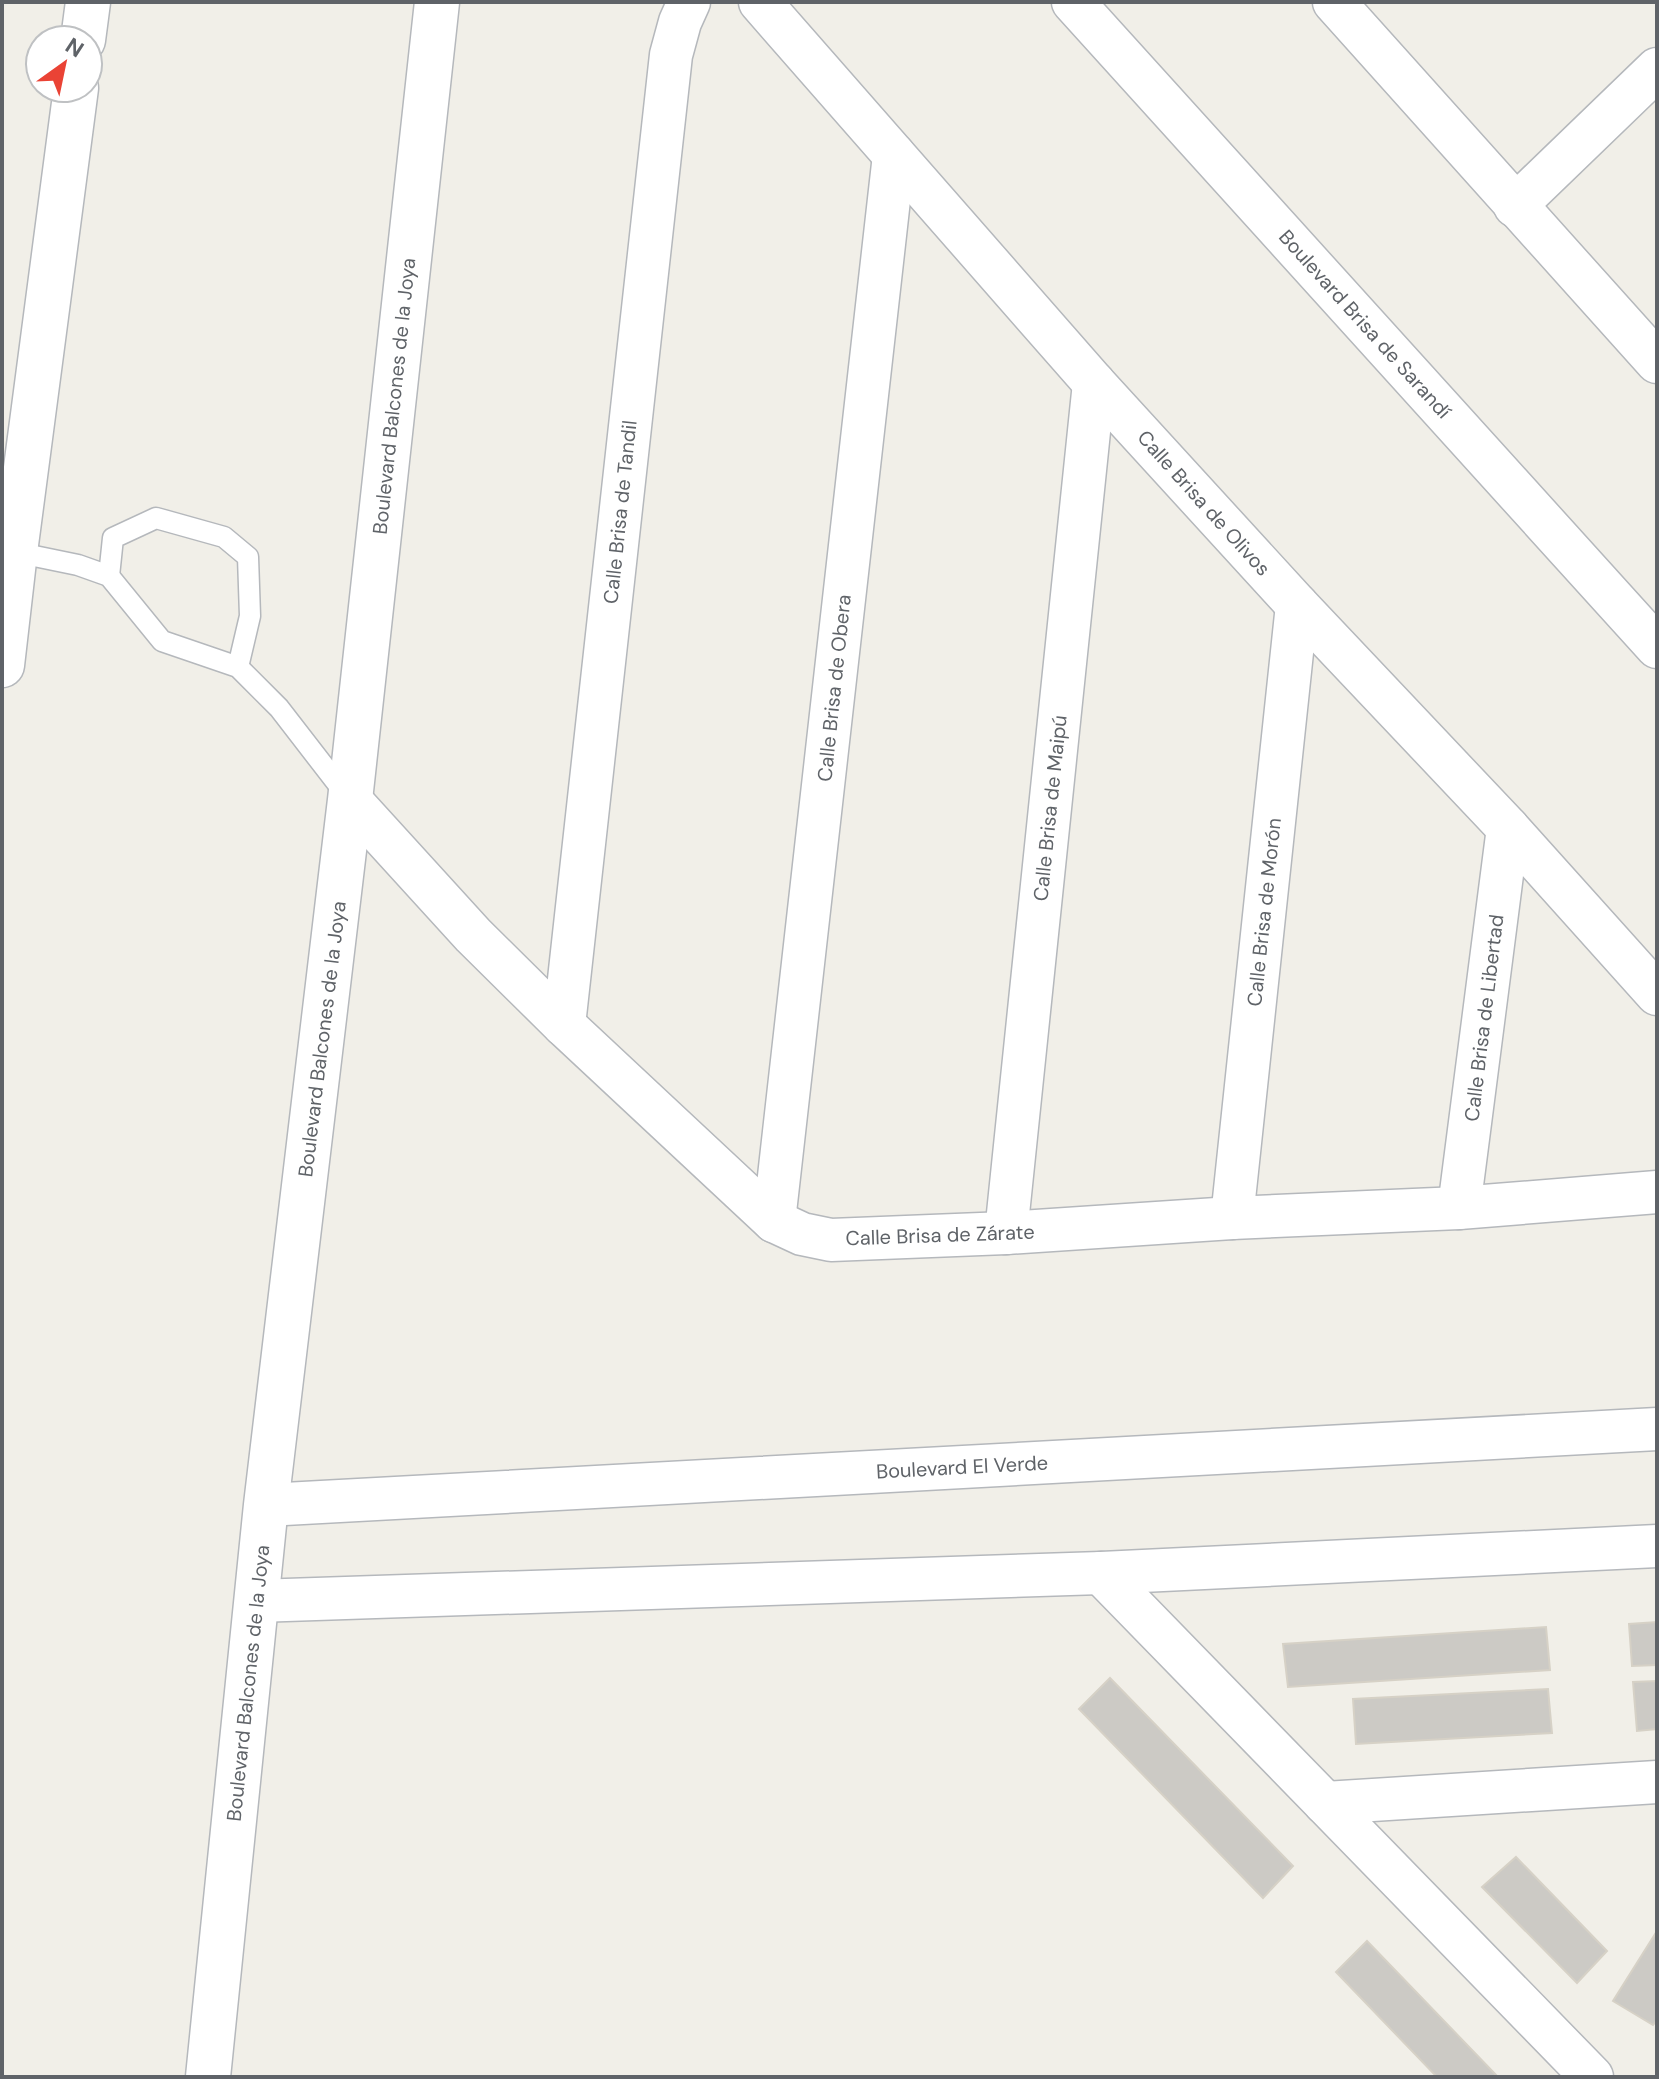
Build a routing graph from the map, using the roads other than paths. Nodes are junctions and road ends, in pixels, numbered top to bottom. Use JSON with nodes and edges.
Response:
{"nodes":[{"id":1,"x":88,"y":2,"type":"edge"},
{"id":2,"x":437,"y":2,"type":"edge"},
{"id":3,"x":689,"y":2,"type":"edge"},
{"id":4,"x":760,"y":2,"type":"edge"},
{"id":5,"x":1073,"y":2,"type":"edge"},
{"id":6,"x":1334,"y":2,"type":"edge"},
{"id":7,"x":85,"y":24,"type":"edge"},
{"id":8,"x":1657,"y":69,"type":"edge"},
{"id":9,"x":74,"y":104,"type":"edge"},
{"id":10,"x":894,"y":155,"type":"junction"},
{"id":11,"x":1515,"y":206,"type":"junction"},
{"id":12,"x":1657,"y":362,"type":"edge"},
{"id":13,"x":1094,"y":383,"type":"junction"},
{"id":14,"x":8,"y":550,"type":"edge"},
{"id":15,"x":109,"y":576,"type":"junction"},
{"id":16,"x":1297,"y":605,"type":"junction"},
{"id":17,"x":1657,"y":647,"type":"edge"},
{"id":18,"x":2,"y":665,"type":"edge"},
{"id":19,"x":238,"y":667,"type":"junction"},
{"id":20,"x":350,"y":800,"type":"junction"},
{"id":21,"x":1508,"y":828,"type":"junction"},
{"id":22,"x":1657,"y":994,"type":"edge"},
{"id":23,"x":564,"y":1025,"type":"junction"},
{"id":24,"x":1657,"y":1192,"type":"edge"},
{"id":25,"x":1459,"y":1208,"type":"junction"},
{"id":26,"x":1232,"y":1218,"type":"junction"},
{"id":27,"x":774,"y":1221,"type":"junction"},
{"id":28,"x":1006,"y":1233,"type":"junction"},
{"id":29,"x":1657,"y":1429,"type":"edge"},
{"id":30,"x":266,"y":1505,"type":"junction"},
{"id":31,"x":1657,"y":1546,"type":"edge"},
{"id":32,"x":1101,"y":1573,"type":"junction"},
{"id":33,"x":256,"y":1601,"type":"junction"},
{"id":34,"x":1657,"y":1782,"type":"edge"},
{"id":35,"x":1325,"y":1803,"type":"junction"},
{"id":36,"x":208,"y":2077,"type":"edge"},
{"id":37,"x":1592,"y":2077,"type":"edge"}],
"edges":[{"from":1,"to":7,"type":"street"},
{"from":2,"to":20,"type":"street","name":"Boulevard Balcones de la Joya"},
{"from":3,"to":23,"type":"street","name":"Calle Brisa de Tandil"},
{"from":4,"to":10,"type":"street","name":"Calle Brisa de Olivos"},
{"from":5,"to":17,"type":"street","name":"Boulevard Brisa de Sarandí"},
{"from":6,"to":11,"type":"street"},
{"from":8,"to":11,"type":"street"},
{"from":9,"to":14,"type":"street"},
{"from":10,"to":13,"type":"street","name":"Calle Brisa de Olivos"},
{"from":10,"to":27,"type":"street","name":"Calle Brisa de Obera"},
{"from":11,"to":12,"type":"street"},
{"from":13,"to":16,"type":"street","name":"Calle Brisa de Olivos"},
{"from":13,"to":28,"type":"street","name":"Calle Brisa de Maipú"},
{"from":14,"to":15,"type":"lane"},
{"from":14,"to":18,"type":"street"},
{"from":15,"to":19,"type":"lane"},
{"from":15,"to":19,"type":"lane"},
{"from":16,"to":21,"type":"street","name":"Calle Brisa de Olivos"},
{"from":16,"to":26,"type":"street","name":"Calle Brisa de Morón"},
{"from":19,"to":20,"type":"lane"},
{"from":20,"to":23,"type":"street","name":"Calle Brisa de Zárate"},
{"from":20,"to":30,"type":"street","name":"Boulevard Balcones de la Joya"},
{"from":21,"to":22,"type":"street","name":"Calle Brisa de Olivos"},
{"from":21,"to":25,"type":"street","name":"Calle Brisa de Libertad"},
{"from":23,"to":27,"type":"street","name":"Calle Brisa de Zárate"},
{"from":24,"to":25,"type":"street","name":"Calle Brisa de Zárate"},
{"from":25,"to":26,"type":"street","name":"Calle Brisa de Zárate"},
{"from":26,"to":28,"type":"street","name":"Calle Brisa de Zárate"},
{"from":27,"to":28,"type":"street","name":"Calle Brisa de Zárate"},
{"from":29,"to":30,"type":"street","name":"Boulevard El Verde"},
{"from":30,"to":33,"type":"street","name":"Boulevard Balcones de la Joya"},
{"from":31,"to":32,"type":"street"},
{"from":32,"to":33,"type":"street"},
{"from":32,"to":35,"type":"street"},
{"from":33,"to":36,"type":"street","name":"Boulevard Balcones de la Joya"},
{"from":34,"to":35,"type":"street"},
{"from":35,"to":37,"type":"street"}]}
